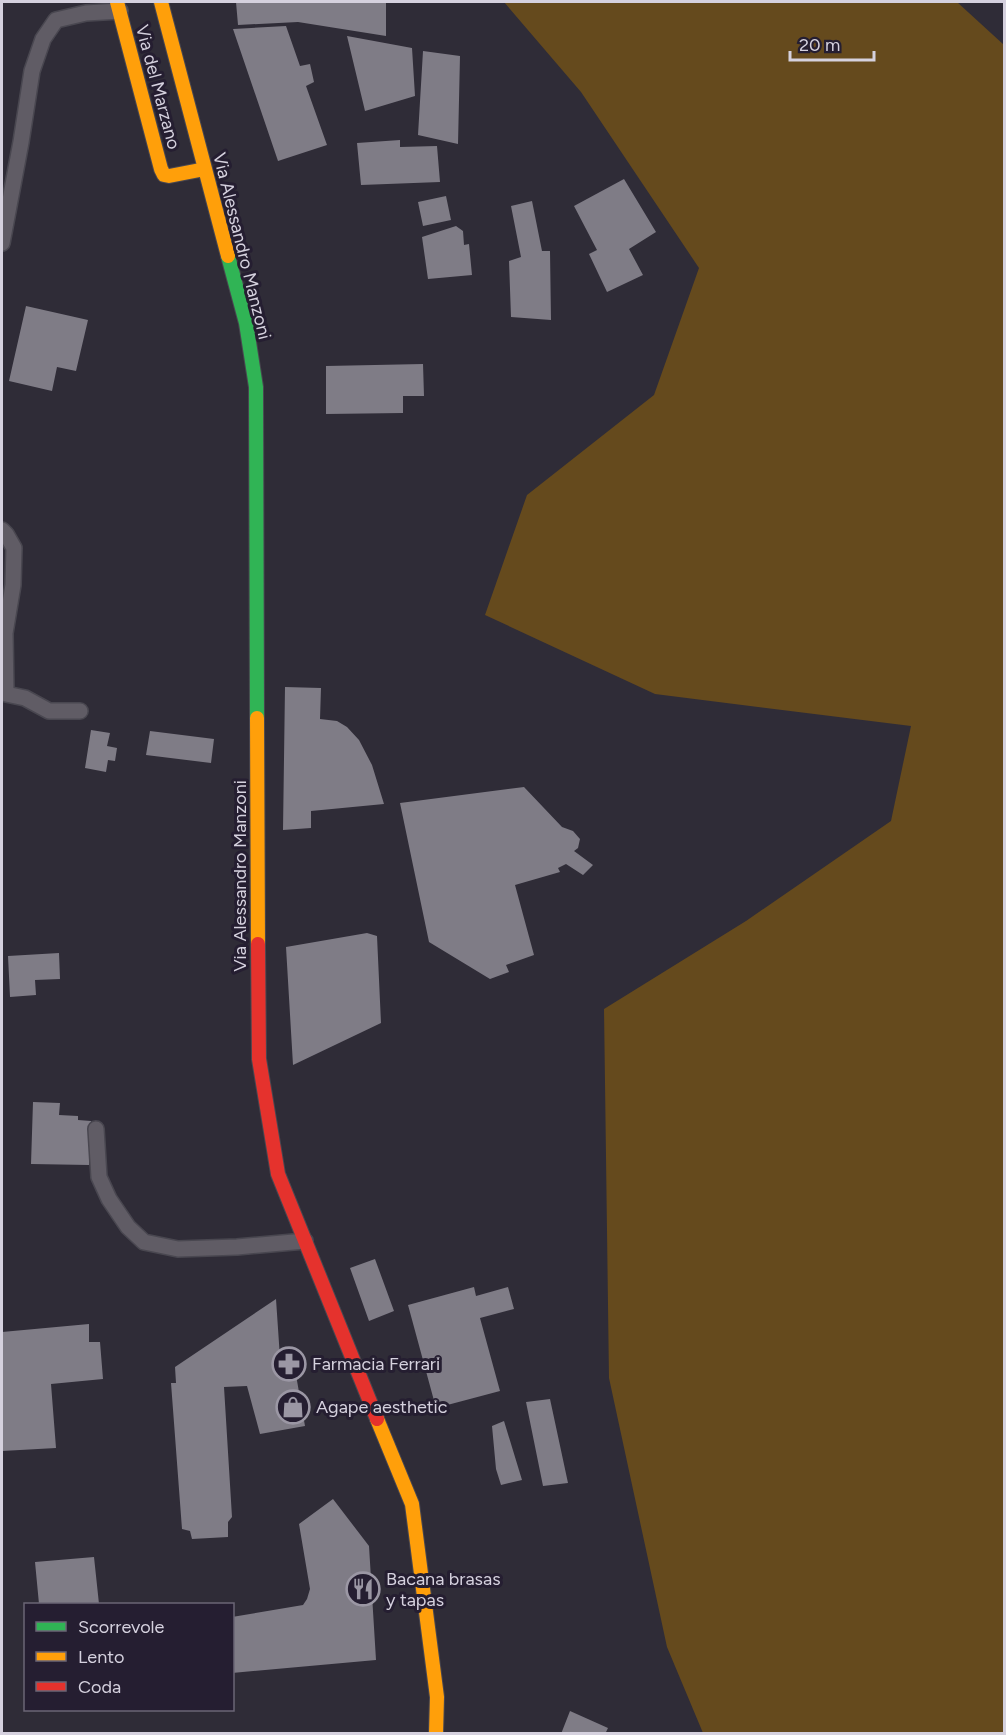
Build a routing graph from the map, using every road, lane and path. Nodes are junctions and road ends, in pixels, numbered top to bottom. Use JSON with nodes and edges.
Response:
{"nodes":[{"id":1,"x":161,"y":2,"type":"edge"},
{"id":2,"x":119,"y":6,"type":"edge"},
{"id":3,"x":205,"y":169,"type":"junction"},
{"id":4,"x":2,"y":243,"type":"edge"},
{"id":5,"x":2,"y":530,"type":"edge"},
{"id":6,"x":80,"y":711,"type":"dead end"},
{"id":7,"x":96,"y":1130,"type":"dead end"},
{"id":8,"x":305,"y":1241,"type":"junction"},
{"id":9,"x":436,"y":1734,"type":"edge"}],
"edges":[{"from":1,"to":3,"type":"street","name":"Via Alessandro Manzoni"},
{"from":2,"to":3,"type":"street","name":"Via del Marzano"},
{"from":2,"to":4,"type":"lane"},
{"from":3,"to":8,"type":"street","name":"Via Alessandro Manzoni"},
{"from":5,"to":6,"type":"lane"},
{"from":7,"to":8,"type":"lane"},
{"from":8,"to":9,"type":"street","name":"Via Alessandro Manzoni"}]}
